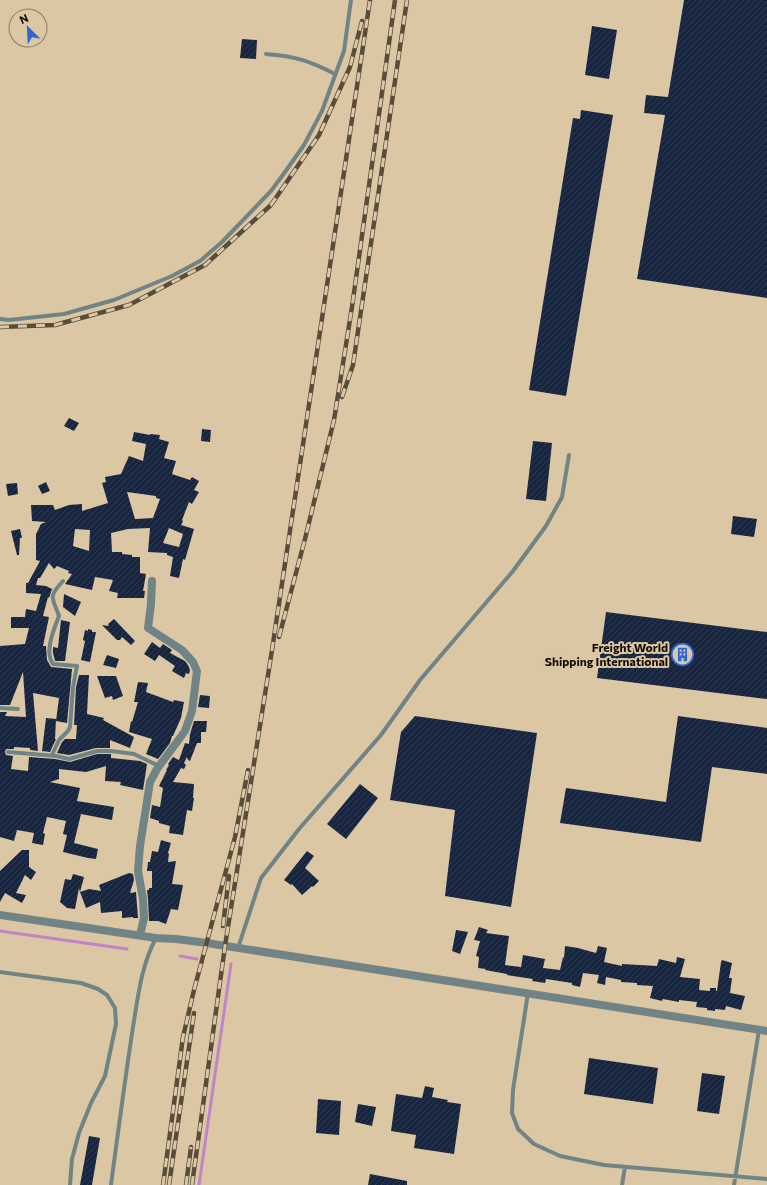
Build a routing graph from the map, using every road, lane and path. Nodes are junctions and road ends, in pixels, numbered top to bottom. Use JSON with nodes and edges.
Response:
{"nodes":[{"id":1,"x":351,"y":0,"type":"edge"},
{"id":2,"x":266,"y":54,"type":"dead end"},
{"id":3,"x":335,"y":74,"type":"junction"},
{"id":4,"x":0,"y":319,"type":"edge"},
{"id":5,"x":569,"y":455,"type":"dead end"},
{"id":6,"x":63,"y":581,"type":"dead end"},
{"id":7,"x":152,"y":581,"type":"dead end"},
{"id":8,"x":0,"y":708,"type":"edge"},
{"id":9,"x":18,"y":709,"type":"dead end"},
{"id":10,"x":8,"y":752,"type":"dead end"},
{"id":11,"x":52,"y":755,"type":"junction"},
{"id":12,"x":160,"y":766,"type":"junction"},
{"id":13,"x":0,"y":915,"type":"edge"},
{"id":14,"x":140,"y":935,"type":"junction"},
{"id":15,"x":156,"y":938,"type":"junction"},
{"id":16,"x":238,"y":948,"type":"junction"},
{"id":17,"x":0,"y":972,"type":"edge"},
{"id":18,"x":528,"y":993,"type":"junction"},
{"id":19,"x":763,"y":1030,"type":"edge"},
{"id":20,"x":625,"y":1167,"type":"junction"},
{"id":21,"x":736,"y":1176,"type":"junction"},
{"id":22,"x":767,"y":1179,"type":"edge"},
{"id":23,"x":70,"y":1185,"type":"edge"},
{"id":24,"x":111,"y":1185,"type":"edge"},
{"id":25,"x":622,"y":1185,"type":"edge"},
{"id":26,"x":734,"y":1185,"type":"edge"}],
"edges":[{"from":1,"to":3,"type":"lane"},
{"from":2,"to":3,"type":"lane"},
{"from":3,"to":4,"type":"lane"},
{"from":5,"to":16,"type":"lane"},
{"from":6,"to":11,"type":"lane"},
{"from":7,"to":12,"type":"street"},
{"from":8,"to":9,"type":"lane"},
{"from":10,"to":11,"type":"lane"},
{"from":11,"to":12,"type":"lane"},
{"from":12,"to":14,"type":"street"},
{"from":13,"to":14,"type":"street"},
{"from":14,"to":15,"type":"street"},
{"from":15,"to":16,"type":"street"},
{"from":15,"to":24,"type":"lane"},
{"from":16,"to":18,"type":"street"},
{"from":17,"to":23,"type":"lane"},
{"from":18,"to":19,"type":"street"},
{"from":18,"to":20,"type":"lane"},
{"from":19,"to":21,"type":"lane"},
{"from":20,"to":21,"type":"lane"},
{"from":20,"to":25,"type":"lane"},
{"from":21,"to":22,"type":"lane"},
{"from":21,"to":26,"type":"lane"}]}
